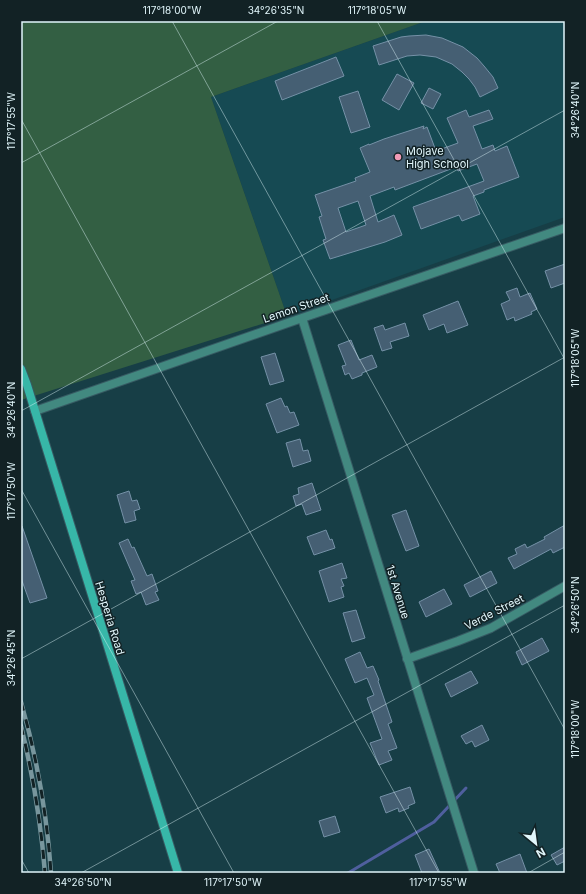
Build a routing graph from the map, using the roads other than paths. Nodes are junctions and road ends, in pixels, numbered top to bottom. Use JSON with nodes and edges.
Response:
{"nodes":[{"id":1,"x":565,"y":228,"type":"edge"},
{"id":2,"x":302,"y":318,"type":"junction"},
{"id":3,"x":21,"y":369,"type":"edge"},
{"id":4,"x":35,"y":411,"type":"junction"},
{"id":5,"x":565,"y":586,"type":"edge"},
{"id":6,"x":407,"y":659,"type":"junction"},
{"id":7,"x":178,"y":873,"type":"edge"},
{"id":8,"x":474,"y":873,"type":"edge"}],
"edges":[{"from":1,"to":2,"type":"street","name":"Lemon Street"},
{"from":2,"to":4,"type":"street","name":"Lemon Street"},
{"from":2,"to":6,"type":"street","name":"1st Avenue"},
{"from":3,"to":4,"type":"main road","name":"Hesperia Road"},
{"from":4,"to":7,"type":"main road","name":"Hesperia Road"},
{"from":5,"to":6,"type":"street","name":"Verde Street"},
{"from":6,"to":8,"type":"street","name":"1st Avenue"}]}
